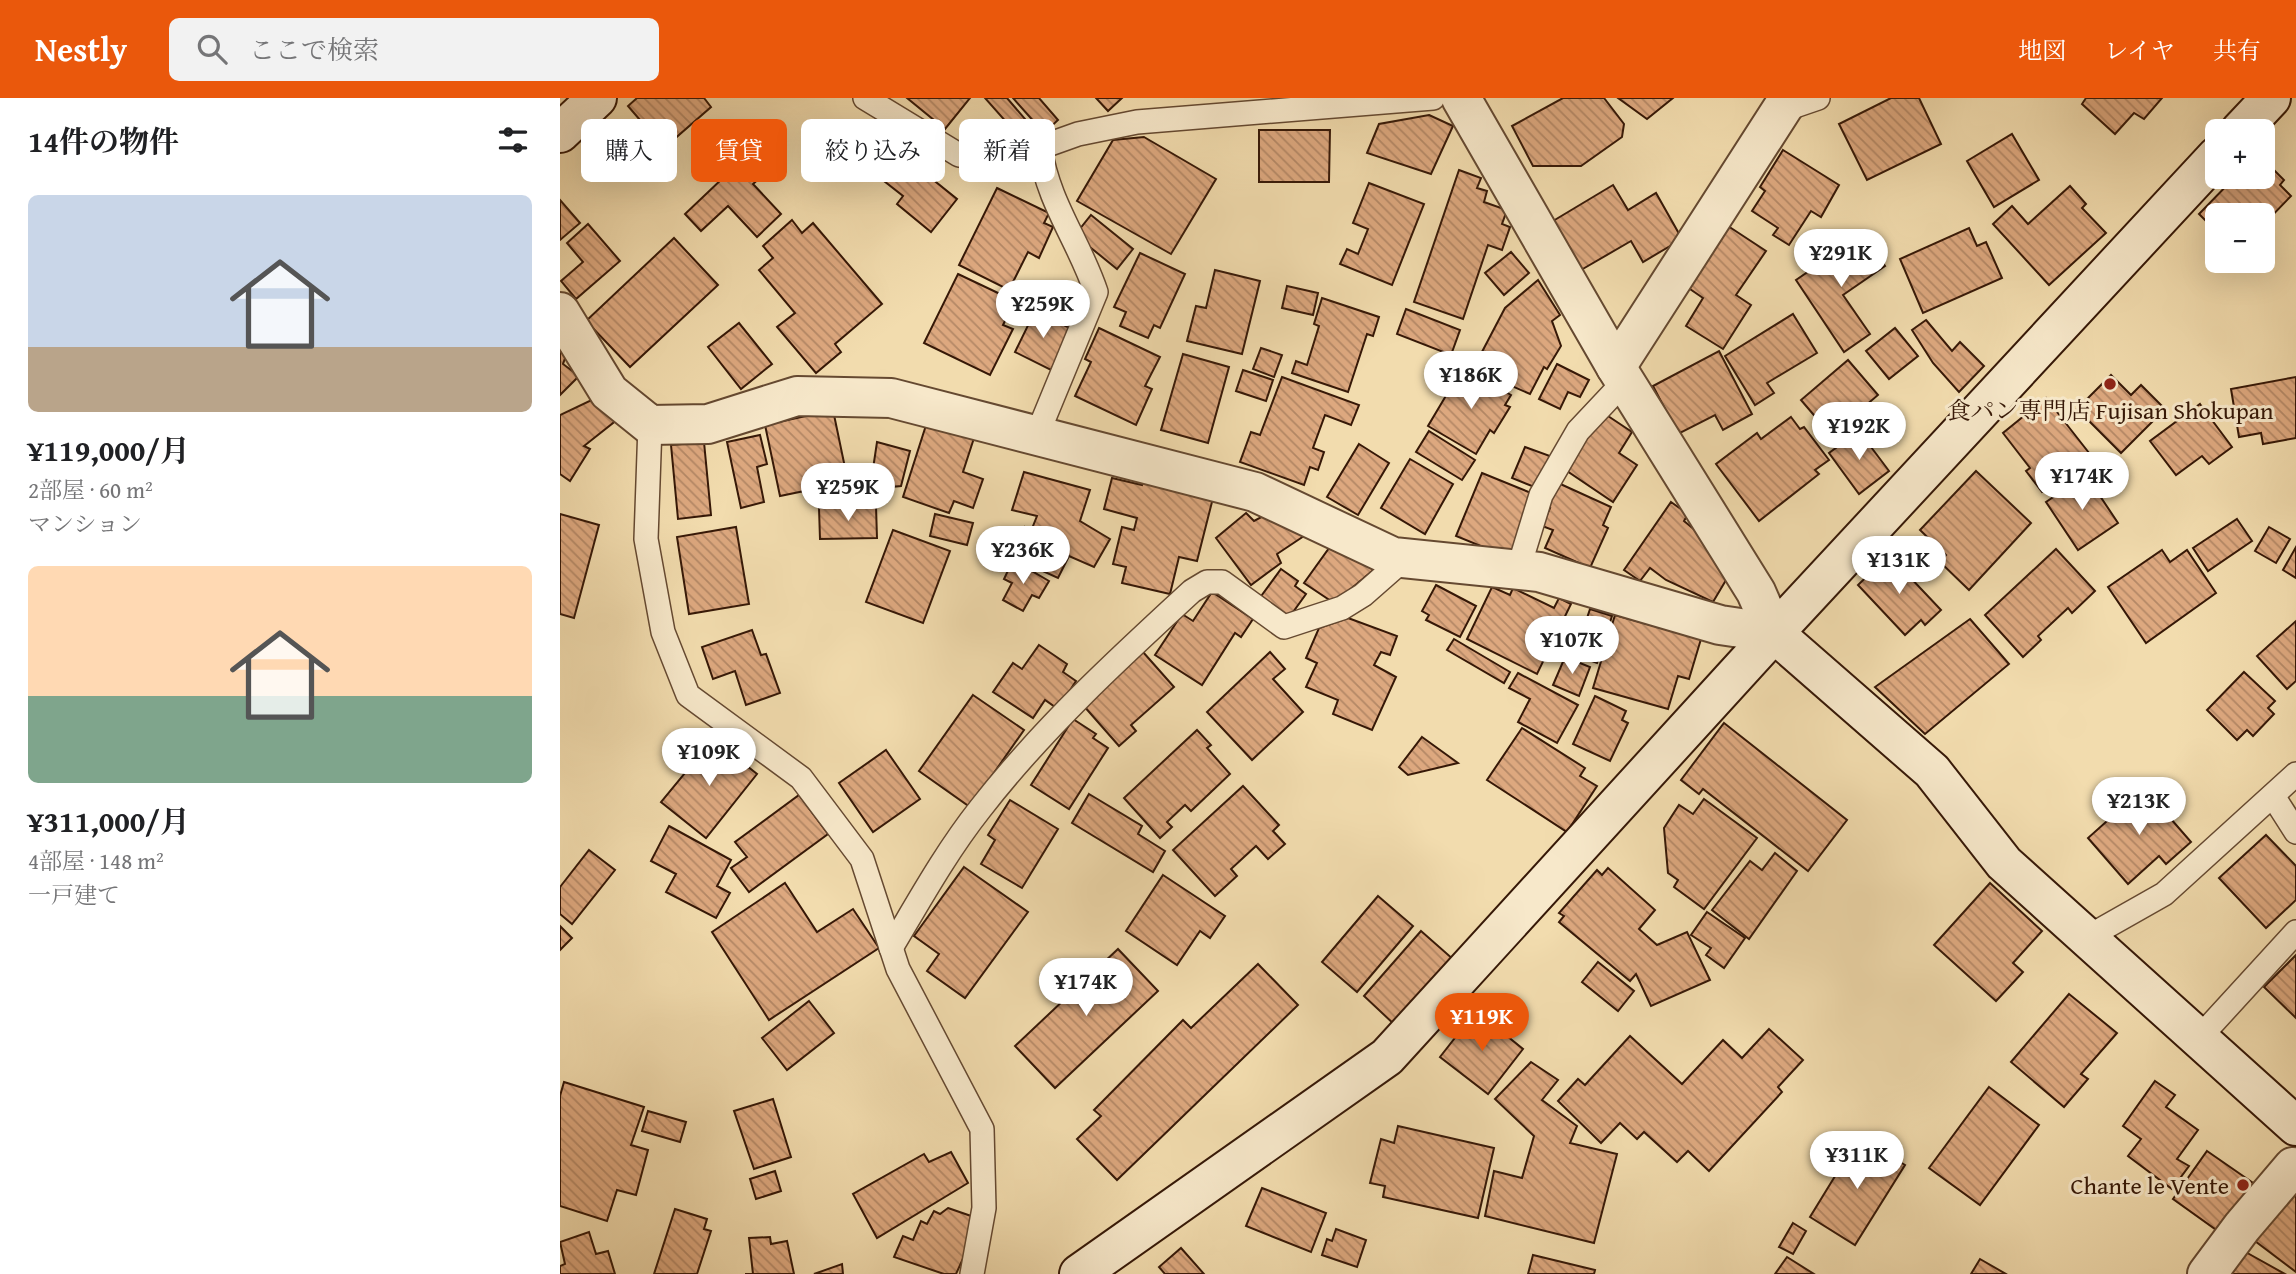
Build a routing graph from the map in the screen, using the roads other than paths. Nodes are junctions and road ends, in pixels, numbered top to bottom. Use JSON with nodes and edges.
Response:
{"nodes":[{"id":1,"x":597,"y":98,"type":"edge"},
{"id":2,"x":865,"y":98,"type":"edge"},
{"id":3,"x":1433,"y":98,"type":"edge"},
{"id":4,"x":1461,"y":98,"type":"edge"},
{"id":5,"x":1818,"y":98,"type":"edge"},
{"id":6,"x":2271,"y":98,"type":"edge"},
{"id":7,"x":1784,"y":104,"type":"edge"},
{"id":8,"x":2251,"y":119,"type":"edge"},
{"id":9,"x":560,"y":133,"type":"edge"},
{"id":10,"x":1055,"y":142,"type":"edge"},
{"id":11,"x":959,"y":155,"type":"edge"},
{"id":12,"x":2205,"y":169,"type":"edge"},
{"id":13,"x":1047,"y":182,"type":"edge"},
{"id":14,"x":560,"y":312,"type":"edge"},
{"id":15,"x":1620,"y":374,"type":"junction"},
{"id":16,"x":650,"y":425,"type":"junction"},
{"id":17,"x":1037,"y":435,"type":"junction"},
{"id":18,"x":1405,"y":559,"type":"junction"},
{"id":19,"x":1518,"y":570,"type":"junction"},
{"id":20,"x":1774,"y":633,"type":"junction"},
{"id":21,"x":2296,"y":774,"type":"edge"},
{"id":22,"x":2273,"y":796,"type":"junction"},
{"id":23,"x":2296,"y":832,"type":"edge"},
{"id":24,"x":2296,"y":932,"type":"edge"},
{"id":25,"x":2088,"y":937,"type":"junction"},
{"id":26,"x":891,"y":948,"type":"junction"},
{"id":27,"x":2199,"y":1038,"type":"junction"},
{"id":28,"x":2296,"y":1126,"type":"edge"},
{"id":29,"x":2293,"y":1167,"type":"dead end"},
{"id":30,"x":972,"y":1274,"type":"edge"},
{"id":31,"x":1079,"y":1274,"type":"edge"},
{"id":32,"x":2207,"y":1274,"type":"edge"}],
"edges":[{"from":1,"to":9,"type":"street"},
{"from":2,"to":11,"type":"lane"},
{"from":3,"to":10,"type":"lane"},
{"from":4,"to":15,"type":"street"},
{"from":5,"to":7,"type":"lane"},
{"from":6,"to":8,"type":"street"},
{"from":7,"to":15,"type":"street"},
{"from":12,"to":20,"type":"street"},
{"from":13,"to":17,"type":"lane"},
{"from":14,"to":16,"type":"street"},
{"from":15,"to":19,"type":"lane"},
{"from":15,"to":20,"type":"street"},
{"from":16,"to":17,"type":"street"},
{"from":16,"to":26,"type":"lane"},
{"from":17,"to":18,"type":"street"},
{"from":18,"to":19,"type":"street"},
{"from":18,"to":26,"type":"lane"},
{"from":19,"to":20,"type":"street"},
{"from":20,"to":25,"type":"street"},
{"from":20,"to":31,"type":"street"},
{"from":21,"to":22,"type":"lane"},
{"from":22,"to":23,"type":"lane"},
{"from":22,"to":25,"type":"lane"},
{"from":24,"to":27,"type":"lane"},
{"from":25,"to":27,"type":"street"},
{"from":26,"to":30,"type":"lane"},
{"from":27,"to":28,"type":"street"},
{"from":29,"to":32,"type":"street"}]}
